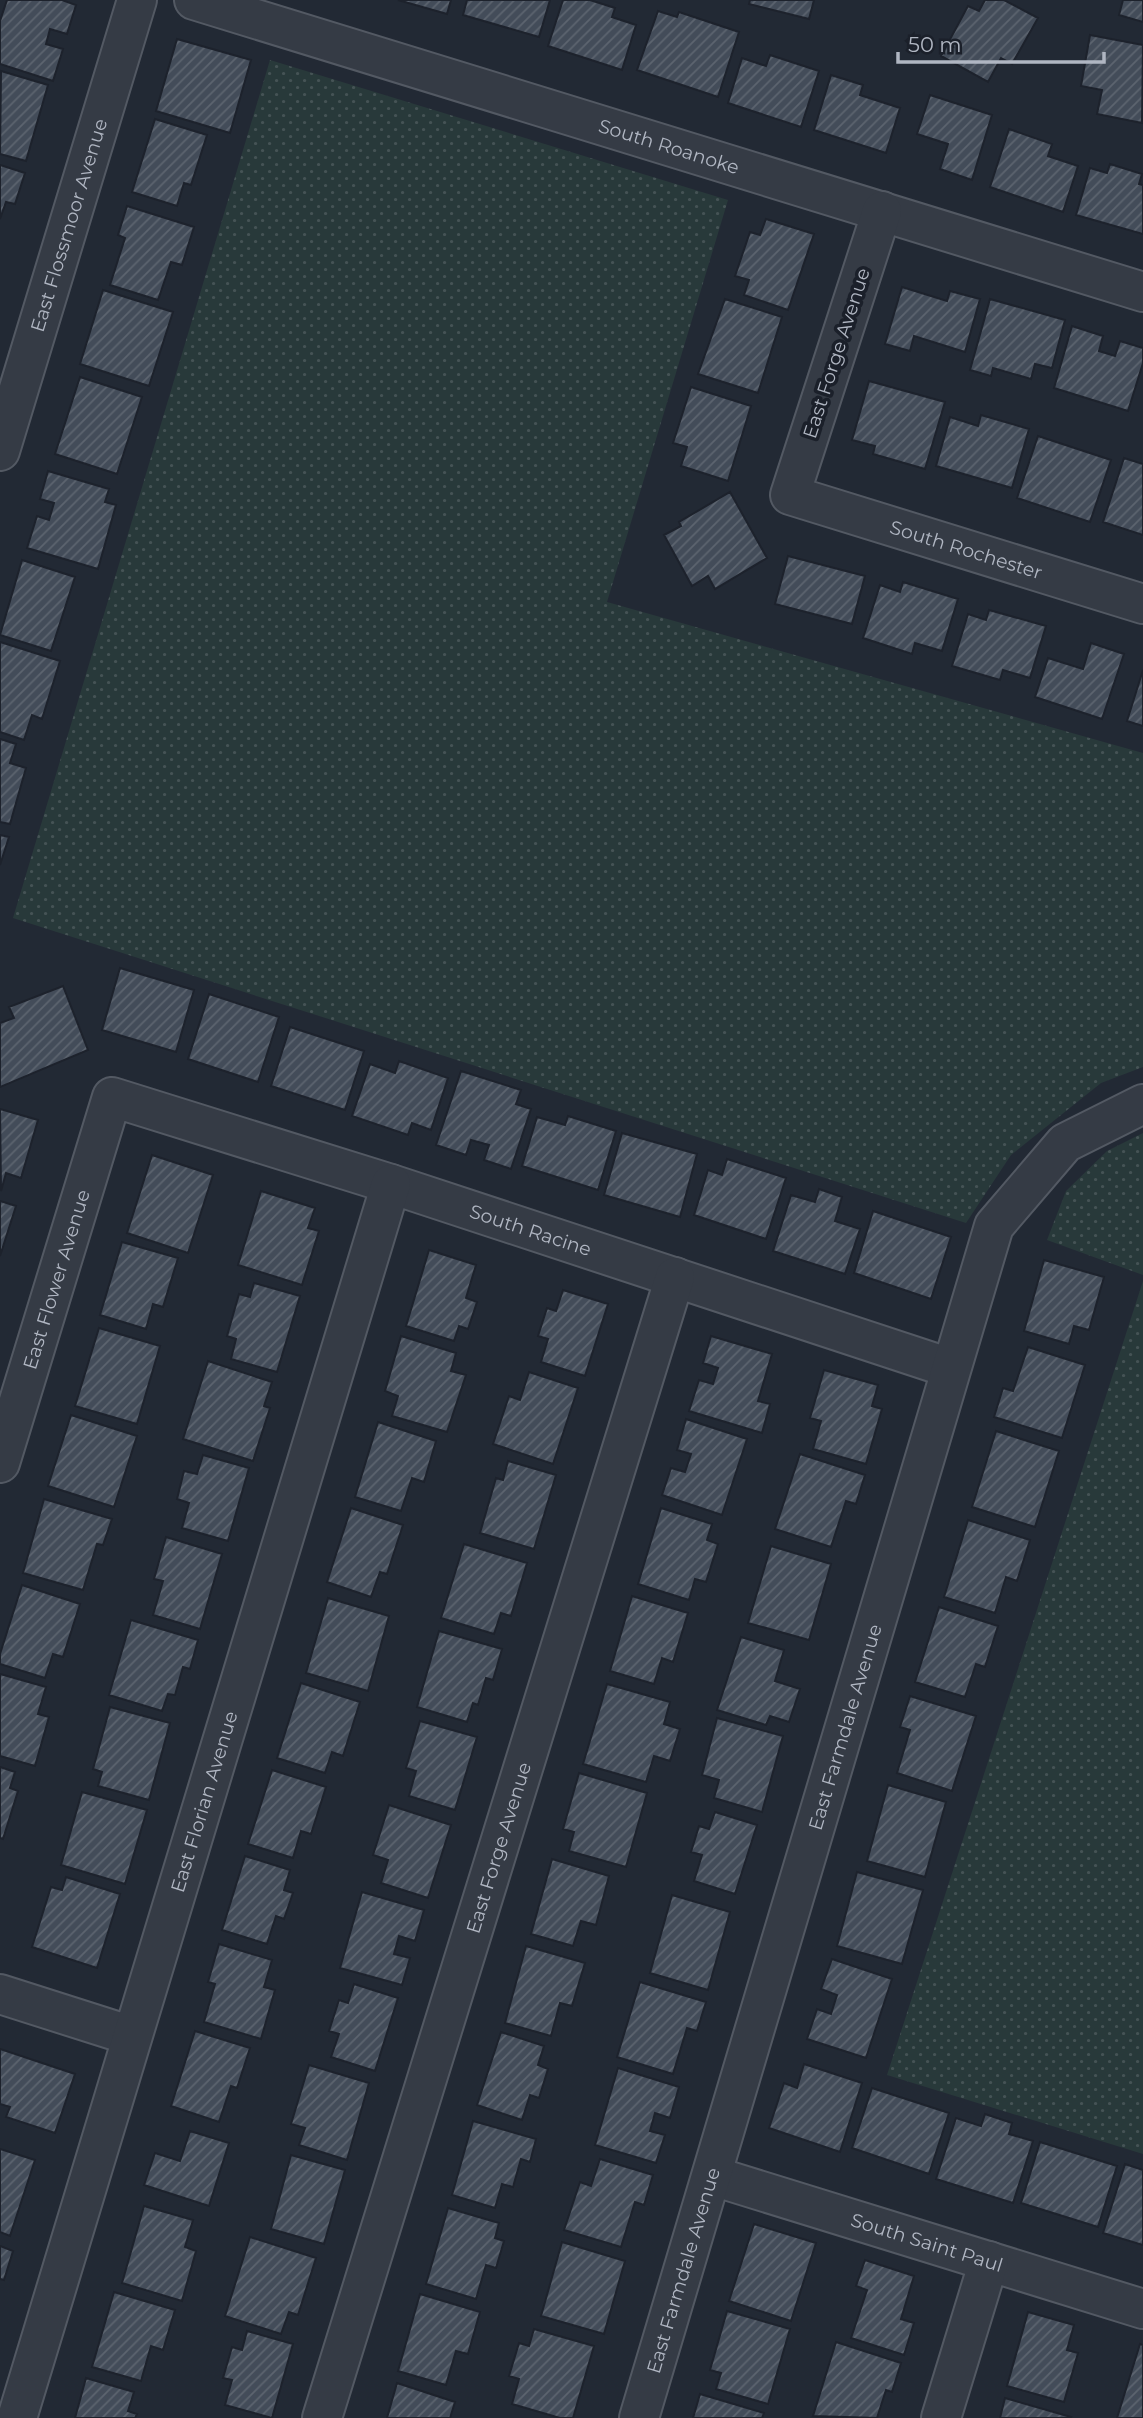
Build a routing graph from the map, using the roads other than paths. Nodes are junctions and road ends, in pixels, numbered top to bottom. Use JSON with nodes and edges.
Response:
{"nodes":[{"id":1,"x":137,"y":0,"type":"edge"},
{"id":2,"x":194,"y":0,"type":"edge"},
{"id":3,"x":883,"y":211,"type":"junction"},
{"id":4,"x":1143,"y":292,"type":"edge"},
{"id":5,"x":0,"y":451,"type":"edge"},
{"id":6,"x":790,"y":495,"type":"joint"},
{"id":7,"x":1143,"y":604,"type":"edge"},
{"id":8,"x":112,"y":1097,"type":"joint"},
{"id":9,"x":1143,"y":1104,"type":"edge"},
{"id":10,"x":391,"y":1184,"type":"junction"},
{"id":11,"x":675,"y":1277,"type":"junction"},
{"id":12,"x":950,"y":1368,"type":"junction"},
{"id":13,"x":0,"y":1462,"type":"edge"},
{"id":14,"x":0,"y":1994,"type":"edge"},
{"id":15,"x":132,"y":2036,"type":"junction"},
{"id":16,"x":713,"y":2176,"type":"junction"},
{"id":17,"x":989,"y":2261,"type":"junction"},
{"id":18,"x":1143,"y":2309,"type":"edge"},
{"id":19,"x":17,"y":2418,"type":"edge"},
{"id":20,"x":322,"y":2418,"type":"edge"},
{"id":21,"x":639,"y":2418,"type":"edge"},
{"id":22,"x":941,"y":2418,"type":"edge"}],
"edges":[{"from":1,"to":5,"type":"street","name":"East Flossmoor Avenue"},
{"from":2,"to":3,"type":"street","name":"South Roanoke"},
{"from":3,"to":4,"type":"street","name":"South Roanoke"},
{"from":3,"to":6,"type":"street","name":"East Forge Avenue"},
{"from":6,"to":7,"type":"street","name":"South Rochester"},
{"from":8,"to":10,"type":"street","name":"South Racine"},
{"from":8,"to":13,"type":"street","name":"East Flower Avenue"},
{"from":9,"to":12,"type":"street","name":"East Farmdale Avenue"},
{"from":10,"to":11,"type":"street","name":"South Racine"},
{"from":10,"to":15,"type":"street","name":"East Florian Avenue"},
{"from":11,"to":12,"type":"street","name":"South Racine"},
{"from":11,"to":20,"type":"street","name":"East Forge Avenue"},
{"from":12,"to":16,"type":"street","name":"East Farmdale Avenue"},
{"from":14,"to":15,"type":"street"},
{"from":15,"to":19,"type":"street","name":"East Florian Avenue"},
{"from":16,"to":17,"type":"street","name":"South Saint Paul"},
{"from":16,"to":21,"type":"street","name":"East Farmdale Avenue"},
{"from":17,"to":18,"type":"street","name":"South Saint Paul"},
{"from":17,"to":22,"type":"street"}]}
